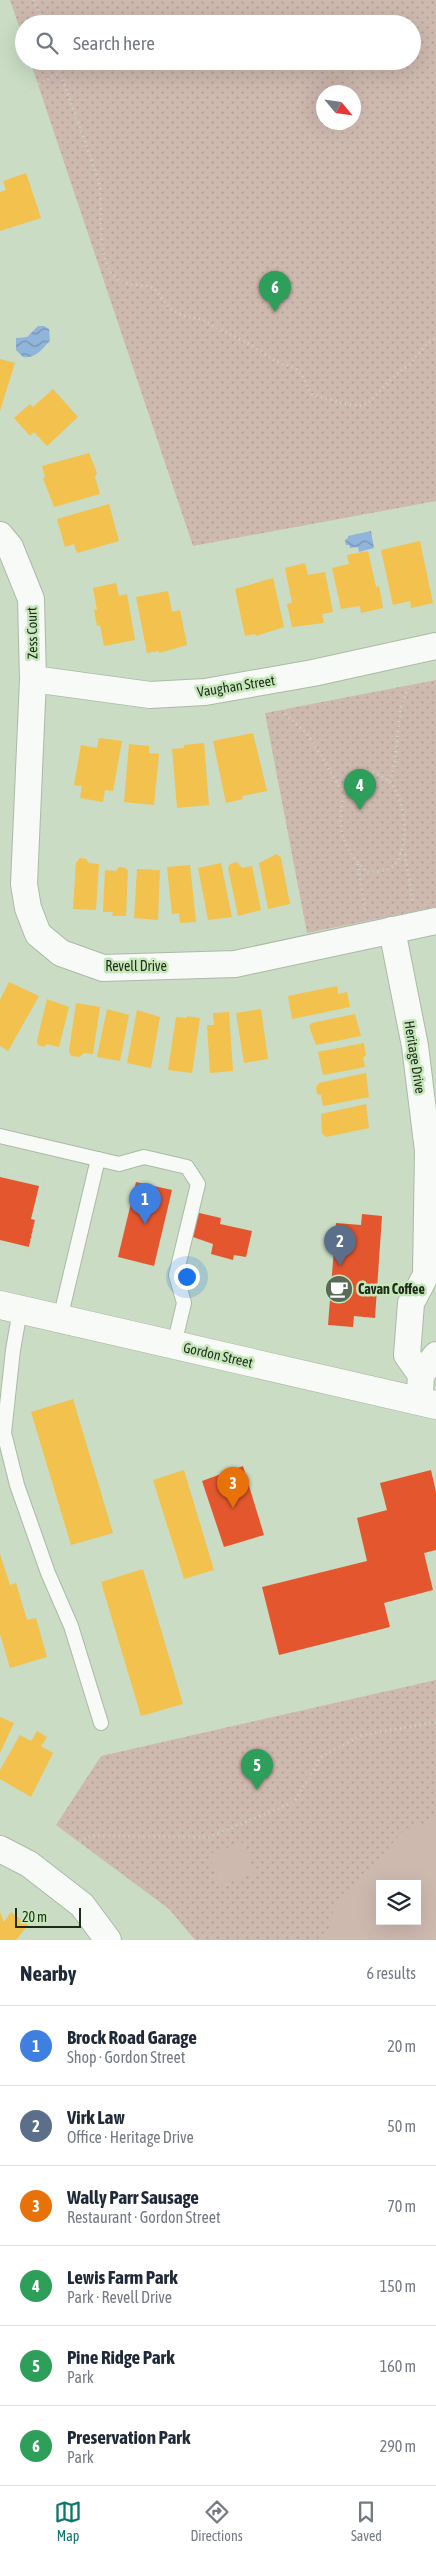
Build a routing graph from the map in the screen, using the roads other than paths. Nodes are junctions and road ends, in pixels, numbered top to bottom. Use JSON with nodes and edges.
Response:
{"nodes":[{"id":1,"x":0,"y":535,"type":"edge"},
{"id":2,"x":436,"y":646,"type":"edge"},
{"id":3,"x":33,"y":679,"type":"junction"},
{"id":4,"x":427,"y":923,"type":"edge"},
{"id":5,"x":381,"y":932,"type":"junction"},
{"id":6,"x":0,"y":1136,"type":"edge"},
{"id":7,"x":98,"y":1159,"type":"junction"},
{"id":8,"x":431,"y":1284,"type":"edge"},
{"id":9,"x":10,"y":1308,"type":"edge"},
{"id":10,"x":60,"y":1319,"type":"junction"},
{"id":11,"x":174,"y":1345,"type":"junction"},
{"id":12,"x":428,"y":1365,"type":"edge"},
{"id":13,"x":427,"y":1404,"type":"edge"},
{"id":14,"x":101,"y":1724,"type":"dead end"},
{"id":15,"x":0,"y":1849,"type":"edge"},
{"id":16,"x":108,"y":1940,"type":"edge"}],
"edges":[{"from":1,"to":3,"type":"street","name":"Zess Court"},
{"from":2,"to":3,"type":"street","name":"Vaughan Street"},
{"from":3,"to":5,"type":"street","name":"Revell Drive"},
{"from":4,"to":5,"type":"street","name":"Revell Drive"},
{"from":5,"to":8,"type":"street","name":"Heritage Drive"},
{"from":6,"to":7,"type":"lane"},
{"from":7,"to":10,"type":"lane"},
{"from":7,"to":11,"type":"lane"},
{"from":8,"to":12,"type":"street","name":"Heritage Drive"},
{"from":9,"to":10,"type":"main road","name":"Gordon Street"},
{"from":9,"to":14,"type":"lane"},
{"from":10,"to":11,"type":"main road","name":"Gordon Street"},
{"from":11,"to":13,"type":"main road","name":"Gordon Street"},
{"from":12,"to":13,"type":"street","name":"Heritage Drive"},
{"from":15,"to":16,"type":"street"}]}
